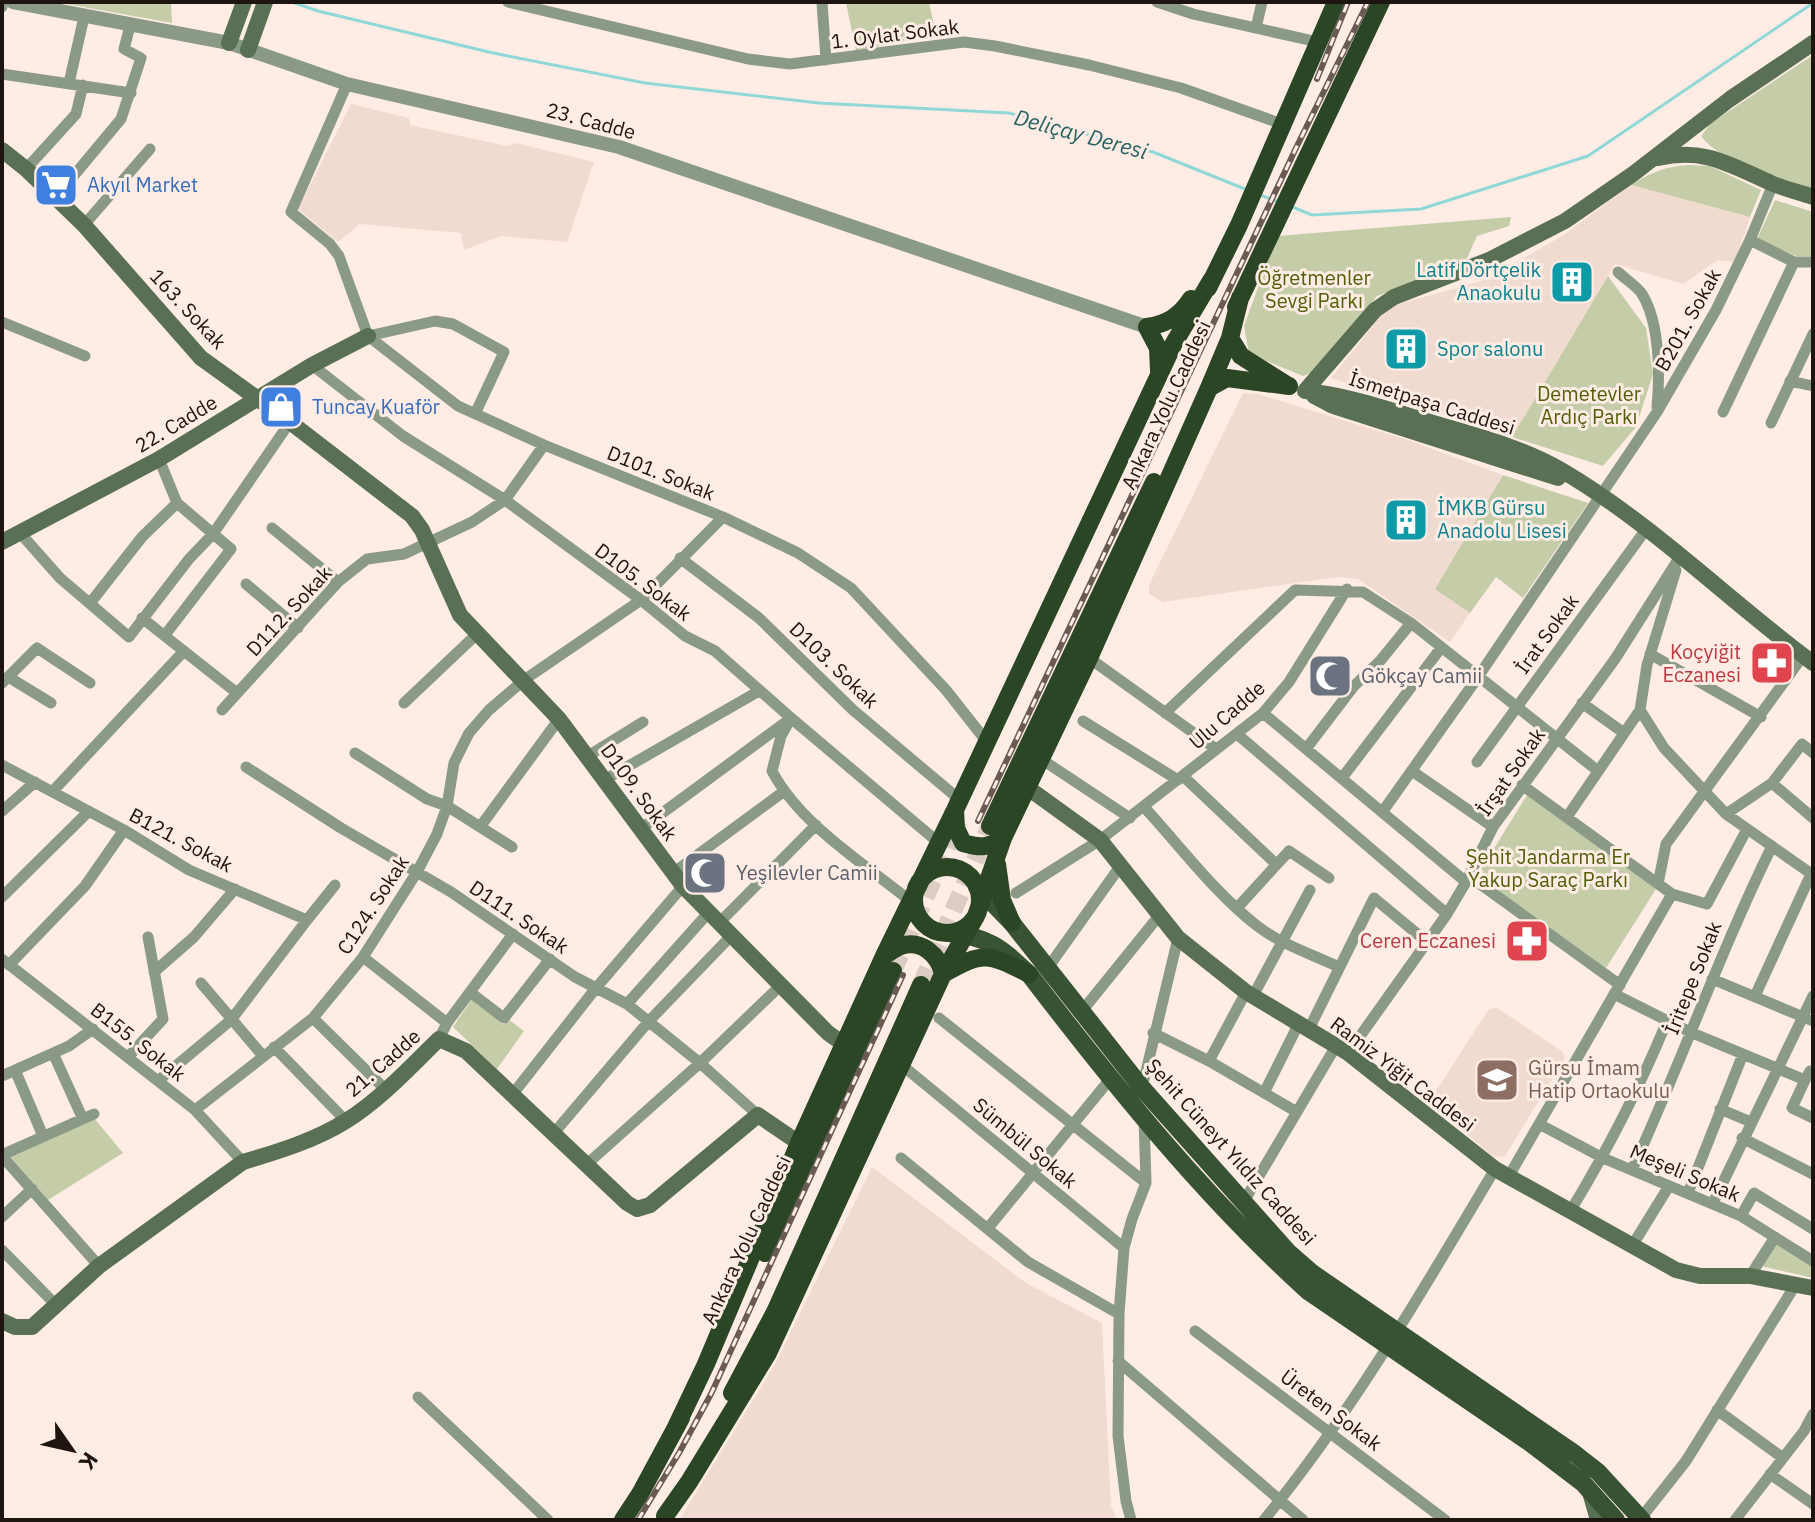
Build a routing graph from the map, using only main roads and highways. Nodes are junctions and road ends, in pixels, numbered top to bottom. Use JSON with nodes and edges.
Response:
{"nodes":[{"id":1,"x":244,"y":2,"type":"edge"},
{"id":2,"x":265,"y":2,"type":"edge"},
{"id":3,"x":1336,"y":2,"type":"edge"},
{"id":4,"x":1381,"y":2,"type":"edge"},
{"id":5,"x":229,"y":43,"type":"road end"},
{"id":6,"x":1813,"y":43,"type":"edge"},
{"id":7,"x":248,"y":50,"type":"road end"},
{"id":8,"x":1687,"y":132,"type":"junction"},
{"id":9,"x":2,"y":150,"type":"edge"},
{"id":10,"x":1690,"y":154,"type":"junction"},
{"id":11,"x":1652,"y":159,"type":"junction"},
{"id":12,"x":1813,"y":197,"type":"edge"},
{"id":13,"x":1237,"y":229,"type":"junction"},
{"id":14,"x":1212,"y":279,"type":"junction"},
{"id":15,"x":1240,"y":298,"type":"junction"},
{"id":16,"x":368,"y":336,"type":"road end"},
{"id":17,"x":1230,"y":338,"type":"junction"},
{"id":18,"x":1158,"y":377,"type":"junction"},
{"id":19,"x":1209,"y":388,"type":"junction"},
{"id":20,"x":1297,"y":389,"type":"junction"},
{"id":21,"x":258,"y":399,"type":"junction"},
{"id":22,"x":2,"y":542,"type":"edge"},
{"id":23,"x":426,"y":543,"type":"joint"},
{"id":24,"x":1808,"y":660,"type":"edge"},
{"id":25,"x":1028,"y":788,"type":"junction"},
{"id":26,"x":959,"y":808,"type":"junction"},
{"id":27,"x":997,"y":832,"type":"junction"},
{"id":28,"x":997,"y":858,"type":"junction"},
{"id":29,"x":981,"y":891,"type":"junction"},
{"id":30,"x":913,"y":893,"type":"junction"},
{"id":31,"x":1012,"y":923,"type":"junction"},
{"id":32,"x":957,"y":934,"type":"junction"},
{"id":33,"x":888,"y":964,"type":"junction"},
{"id":34,"x":1038,"y":972,"type":"junction"},
{"id":35,"x":943,"y":974,"type":"junction"},
{"id":36,"x":921,"y":985,"type":"tunnel mouth"},
{"id":37,"x":845,"y":1045,"type":"junction"},
{"id":38,"x":799,"y":1143,"type":"junction"},
{"id":39,"x":1813,"y":1288,"type":"edge"},
{"id":40,"x":2,"y":1321,"type":"edge"},
{"id":41,"x":1393,"y":1339,"type":"junction"},
{"id":42,"x":676,"y":1427,"type":"junction"},
{"id":43,"x":1590,"y":1492,"type":"junction"},
{"id":44,"x":664,"y":1518,"type":"edge"},
{"id":45,"x":1641,"y":1519,"type":"edge"},
{"id":46,"x":623,"y":1520,"type":"edge"},
{"id":47,"x":1598,"y":1520,"type":"edge"},
{"id":48,"x":1616,"y":1520,"type":"edge"}],
"edges":[{"from":1,"to":5,"type":"main road"},
{"from":2,"to":7,"type":"main road"},
{"from":3,"to":13,"type":"highway","name":"Ankara Yolu Caddesi"},
{"from":4,"to":15,"type":"highway","name":"Ankara Yolu Caddesi"},
{"from":6,"to":8,"type":"main road"},
{"from":8,"to":10,"type":"main road"},
{"from":8,"to":11,"type":"main road"},
{"from":9,"to":21,"type":"main road","name":"163. Sokak"},
{"from":10,"to":11,"type":"main road"},
{"from":10,"to":12,"type":"main road"},
{"from":11,"to":20,"type":"main road"},
{"from":13,"to":14,"type":"highway","name":"Ankara Yolu Caddesi"},
{"from":13,"to":18,"type":"highway"},
{"from":14,"to":18,"type":"highway"},
{"from":14,"to":26,"type":"highway","name":"Ankara Yolu Caddesi"},
{"from":15,"to":17,"type":"highway"},
{"from":15,"to":27,"type":"highway","name":"Ankara Yolu Caddesi"},
{"from":16,"to":21,"type":"main road","name":"22. Cadde"},
{"from":17,"to":19,"type":"highway"},
{"from":17,"to":20,"type":"highway"},
{"from":18,"to":26,"type":"highway"},
{"from":19,"to":20,"type":"highway"},
{"from":19,"to":25,"type":"highway"},
{"from":20,"to":24,"type":"main road","name":"İsmetpaşa Caddesi"},
{"from":21,"to":22,"type":"main road","name":"22. Cadde"},
{"from":21,"to":23,"type":"main road","name":"163. Sokak"},
{"from":23,"to":37,"type":"main road","name":"D109. Sokak"},
{"from":25,"to":27,"type":"highway"},
{"from":25,"to":39,"type":"main road","name":"Ramiz Yiğit Caddesi"},
{"from":26,"to":27,"type":"highway"},
{"from":26,"to":30,"type":"highway"},
{"from":27,"to":28,"type":"highway"},
{"from":28,"to":29,"type":"highway"},
{"from":28,"to":31,"type":"highway"},
{"from":29,"to":30,"type":"highway"},
{"from":29,"to":31,"type":"main road","name":"Şehit Cüneyt Yıldız Caddesi"},
{"from":29,"to":32,"type":"highway"},
{"from":30,"to":32,"type":"highway"},
{"from":30,"to":33,"type":"highway"},
{"from":31,"to":34,"type":"main road","name":"Şehit Cüneyt Yıldız Caddesi"},
{"from":32,"to":34,"type":"main road"},
{"from":32,"to":35,"type":"highway"},
{"from":33,"to":35,"type":"highway"},
{"from":33,"to":37,"type":"highway"},
{"from":33,"to":42,"type":"highway","name":"Ankara Yolu Caddesi"},
{"from":34,"to":35,"type":"highway"},
{"from":34,"to":41,"type":"main road","name":"Şehit Cüneyt Yıldız Caddesi"},
{"from":34,"to":41,"type":"main road"},
{"from":35,"to":44,"type":"highway"},
{"from":36,"to":44,"type":"highway"},
{"from":37,"to":38,"type":"highway"},
{"from":38,"to":40,"type":"main road","name":"21. Cadde"},
{"from":38,"to":42,"type":"highway"},
{"from":41,"to":43,"type":"main road","name":"Şehit Cüneyt Yıldız Caddesi"},
{"from":41,"to":45,"type":"main road","name":"Şehit Cüneyt Yıldız Caddesi"},
{"from":42,"to":46,"type":"highway","name":"Ankara Yolu Caddesi"},
{"from":43,"to":47,"type":"main road"},
{"from":43,"to":48,"type":"main road","name":"Şehit Cüneyt Yıldız Caddesi"}]}
